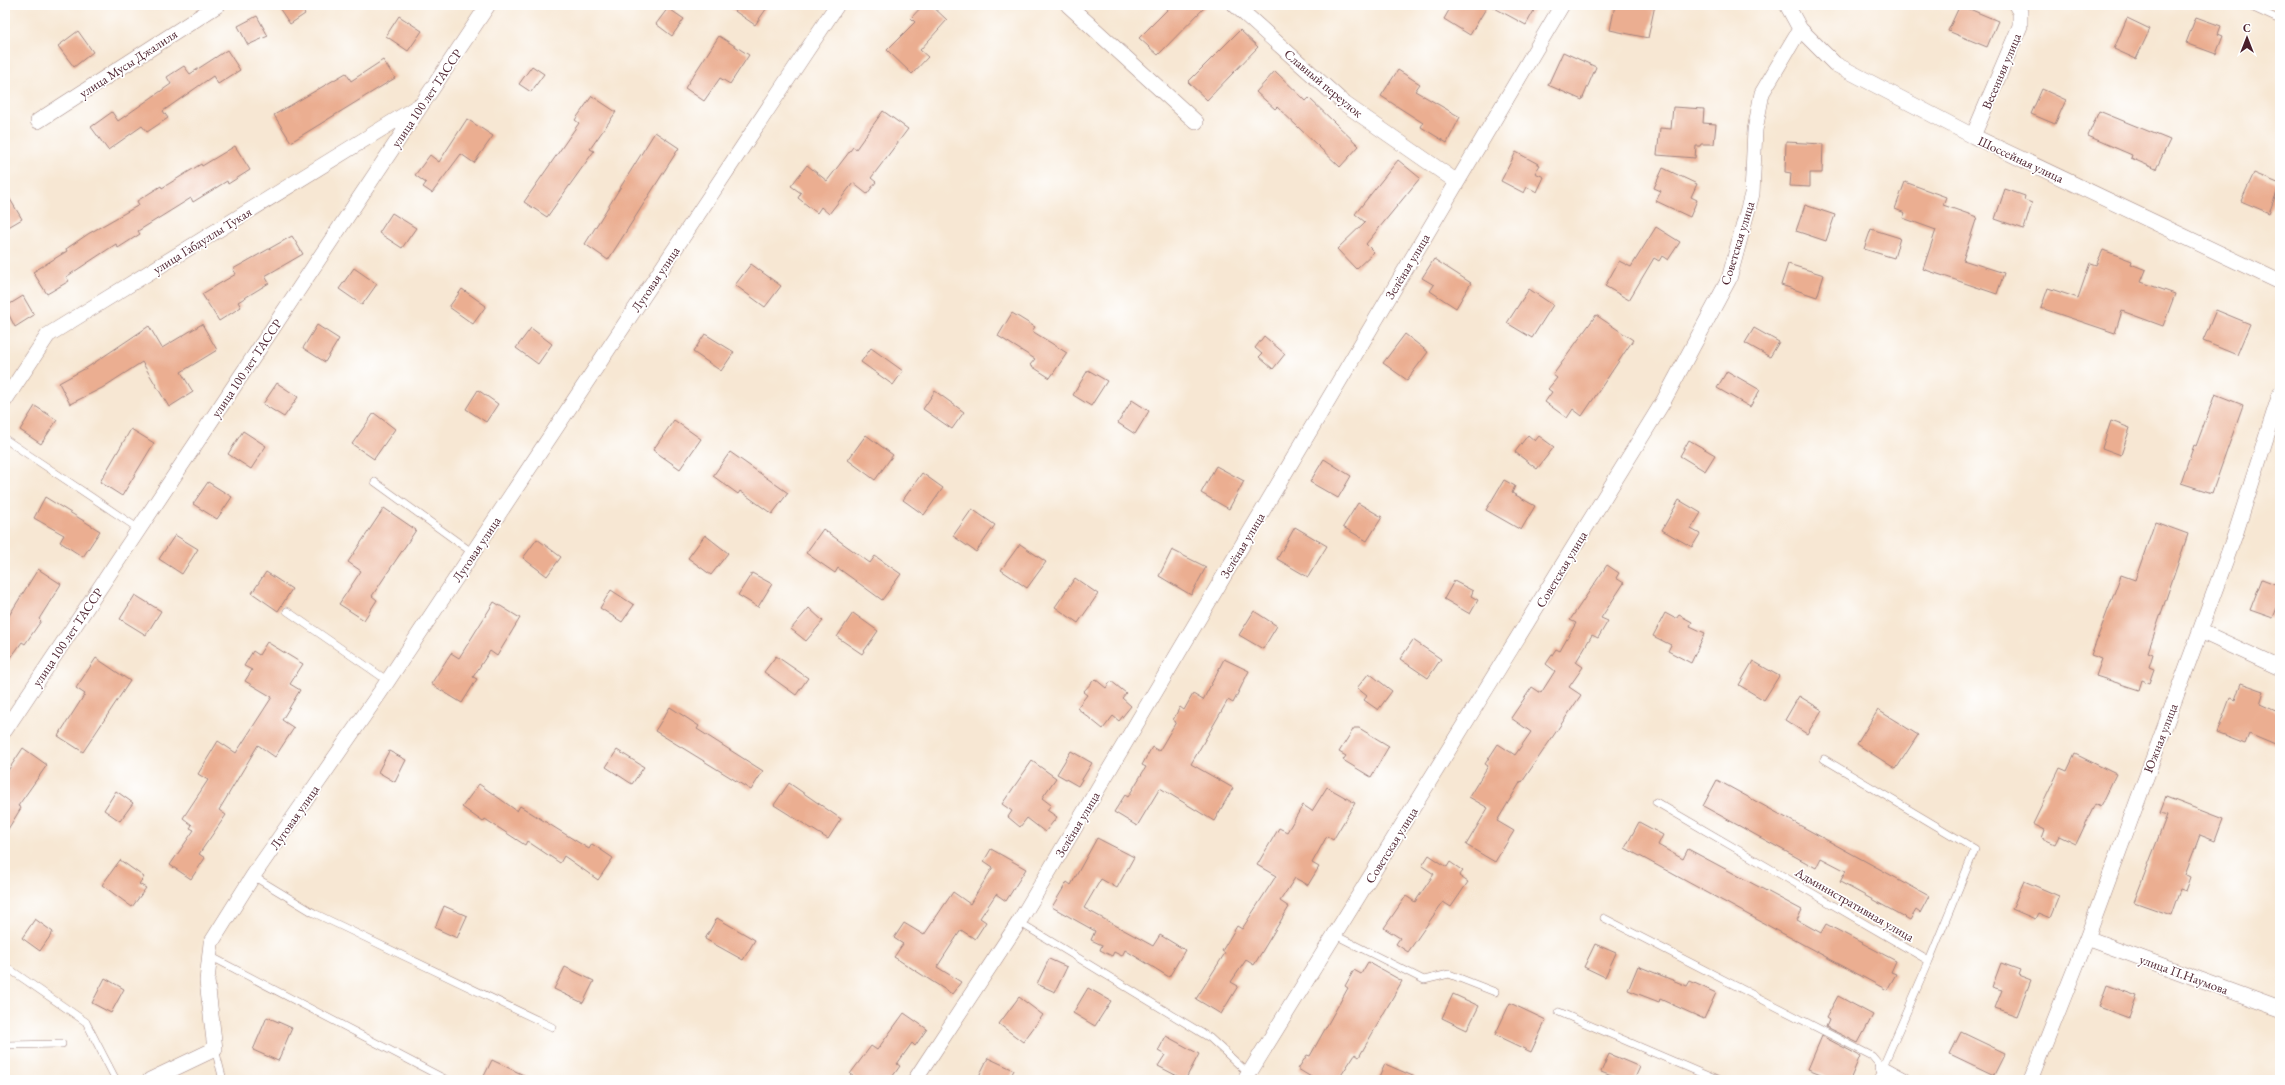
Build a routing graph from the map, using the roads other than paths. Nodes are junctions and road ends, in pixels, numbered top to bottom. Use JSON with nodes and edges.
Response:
{"nodes":[{"id":1,"x":218,"y":5,"type":"edge"},
{"id":2,"x":488,"y":5,"type":"edge"},
{"id":3,"x":837,"y":5,"type":"edge"},
{"id":4,"x":1068,"y":5,"type":"edge"},
{"id":5,"x":1235,"y":5,"type":"edge"},
{"id":6,"x":1562,"y":5,"type":"edge"},
{"id":7,"x":1787,"y":5,"type":"edge"},
{"id":8,"x":2016,"y":5,"type":"edge"},
{"id":9,"x":2247,"y":5,"type":"edge"},
{"id":10,"x":2280,"y":20,"type":"edge"},
{"id":11,"x":1800,"y":29,"type":"junction"},
{"id":12,"x":422,"y":104,"type":"junction"},
{"id":13,"x":38,"y":122,"type":"dead end"},
{"id":14,"x":1196,"y":122,"type":"dead end"},
{"id":15,"x":1973,"y":136,"type":"junction"},
{"id":16,"x":1457,"y":182,"type":"junction"},
{"id":17,"x":2280,"y":282,"type":"edge"},
{"id":18,"x":19,"y":379,"type":"junction"},
{"id":19,"x":5,"y":387,"type":"edge"},
{"id":20,"x":5,"y":400,"type":"edge"},
{"id":21,"x":2279,"y":402,"type":"edge"},
{"id":22,"x":5,"y":439,"type":"edge"},
{"id":23,"x":375,"y":482,"type":"dead end"},
{"id":24,"x":139,"y":529,"type":"junction"},
{"id":25,"x":473,"y":552,"type":"junction"},
{"id":26,"x":287,"y":611,"type":"dead end"},
{"id":27,"x":2200,"y":631,"type":"junction"},
{"id":28,"x":2280,"y":668,"type":"edge"},
{"id":29,"x":388,"y":681,"type":"junction"},
{"id":30,"x":5,"y":730,"type":"edge"},
{"id":31,"x":1824,"y":759,"type":"dead end"},
{"id":32,"x":1656,"y":802,"type":"dead end"},
{"id":33,"x":253,"y":876,"type":"junction"},
{"id":34,"x":1604,"y":918,"type":"dead end"},
{"id":35,"x":1019,"y":922,"type":"junction"},
{"id":36,"x":1335,"y":935,"type":"junction"},
{"id":37,"x":2087,"y":938,"type":"junction"},
{"id":38,"x":208,"y":956,"type":"junction"},
{"id":39,"x":1930,"y":961,"type":"junction"},
{"id":40,"x":5,"y":966,"type":"edge"},
{"id":41,"x":1495,"y":992,"type":"dead end"},
{"id":42,"x":2280,"y":1009,"type":"edge"},
{"id":43,"x":1558,"y":1012,"type":"dead end"},
{"id":44,"x":552,"y":1027,"type":"dead end"},
{"id":45,"x":62,"y":1044,"type":"dead end"},
{"id":46,"x":5,"y":1045,"type":"edge"},
{"id":47,"x":215,"y":1049,"type":"junction"},
{"id":48,"x":1880,"y":1074,"type":"edge"},
{"id":49,"x":1247,"y":1077,"type":"edge"},
{"id":50,"x":116,"y":1080,"type":"edge"},
{"id":51,"x":150,"y":1080,"type":"edge"},
{"id":52,"x":223,"y":1080,"type":"edge"},
{"id":53,"x":447,"y":1080,"type":"edge"},
{"id":54,"x":915,"y":1080,"type":"edge"},
{"id":55,"x":1717,"y":1080,"type":"edge"},
{"id":56,"x":1904,"y":1080,"type":"edge"},
{"id":57,"x":2031,"y":1080,"type":"edge"}],
"edges":[{"from":1,"to":13,"type":"street","name":"улица Мусы Джалиля"},
{"from":2,"to":12,"type":"street","name":"улица 100 лет ТАССР"},
{"from":3,"to":25,"type":"street","name":"Луговая улица"},
{"from":4,"to":14,"type":"street"},
{"from":5,"to":16,"type":"street","name":"Славный переулок"},
{"from":6,"to":16,"type":"street","name":"Зелёная улица"},
{"from":7,"to":11,"type":"street","name":"Шоссейная улица"},
{"from":8,"to":15,"type":"street","name":"Весенняя улица"},
{"from":9,"to":10,"type":"lane"},
{"from":11,"to":15,"type":"street","name":"Шоссейная улица"},
{"from":11,"to":36,"type":"street","name":"Советская улица"},
{"from":12,"to":18,"type":"street","name":"улица Габдуллы Тукая"},
{"from":12,"to":24,"type":"street","name":"улица 100 лет ТАССР"},
{"from":15,"to":17,"type":"street","name":"Шоссейная улица"},
{"from":16,"to":35,"type":"street","name":"Зелёная улица"},
{"from":18,"to":19,"type":"lane"},
{"from":18,"to":20,"type":"street","name":"улица Габдуллы Тукая"},
{"from":21,"to":27,"type":"street","name":"Южная улица"},
{"from":22,"to":24,"type":"lane"},
{"from":23,"to":25,"type":"lane"},
{"from":24,"to":30,"type":"street","name":"улица 100 лет ТАССР"},
{"from":25,"to":29,"type":"street","name":"Луговая улица"},
{"from":26,"to":29,"type":"lane"},
{"from":27,"to":28,"type":"street"},
{"from":27,"to":37,"type":"street","name":"Южная улица"},
{"from":29,"to":33,"type":"street","name":"Луговая улица"},
{"from":31,"to":39,"type":"lane"},
{"from":32,"to":39,"type":"lane","name":"Административная улица"},
{"from":33,"to":38,"type":"street","name":"Луговая улица"},
{"from":33,"to":44,"type":"lane"},
{"from":34,"to":48,"type":"lane"},
{"from":35,"to":49,"type":"lane"},
{"from":35,"to":54,"type":"street","name":"Зелёная улица"},
{"from":36,"to":41,"type":"lane"},
{"from":36,"to":49,"type":"street","name":"Советская улица"},
{"from":37,"to":42,"type":"street","name":"улица П.Наумова"},
{"from":37,"to":57,"type":"street","name":"Южная улица"},
{"from":38,"to":47,"type":"street","name":"Луговая улица"},
{"from":38,"to":53,"type":"lane"},
{"from":39,"to":48,"type":"lane"},
{"from":40,"to":50,"type":"lane"},
{"from":43,"to":55,"type":"lane"},
{"from":45,"to":46,"type":"lane"},
{"from":47,"to":51,"type":"street"},
{"from":47,"to":52,"type":"lane"},
{"from":48,"to":56,"type":"street"}]}
